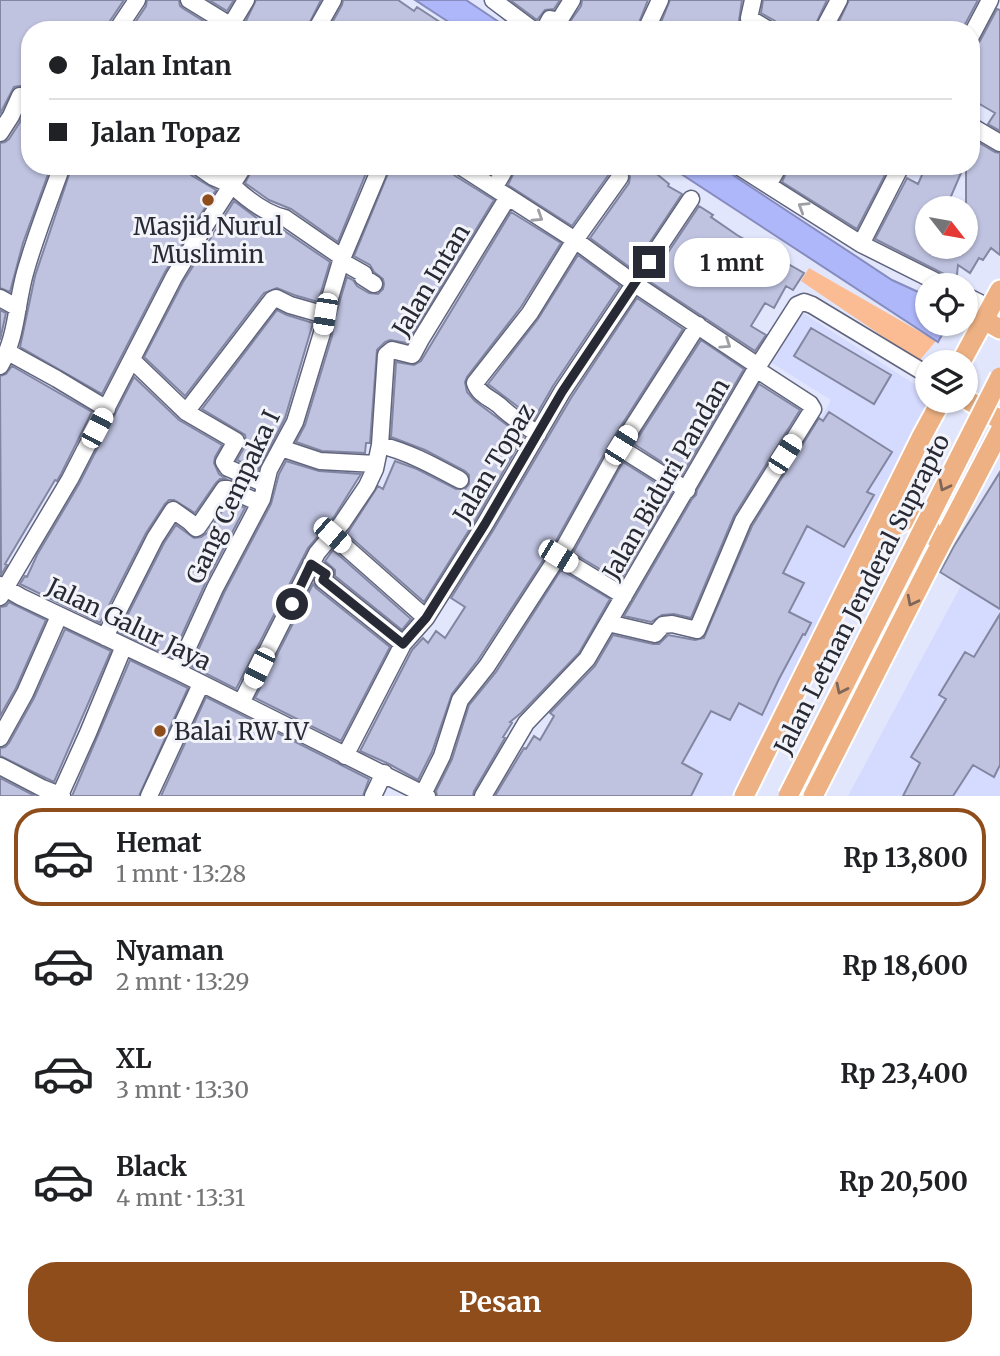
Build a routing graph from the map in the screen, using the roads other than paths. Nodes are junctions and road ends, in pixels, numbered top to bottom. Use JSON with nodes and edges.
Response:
{"nodes":[{"id":1,"x":189,"y":0,"type":"edge"},
{"id":2,"x":246,"y":0,"type":"edge"},
{"id":3,"x":333,"y":0,"type":"edge"},
{"id":4,"x":493,"y":0,"type":"edge"},
{"id":5,"x":572,"y":0,"type":"edge"},
{"id":6,"x":660,"y":0,"type":"edge"},
{"id":7,"x":753,"y":0,"type":"edge"},
{"id":8,"x":759,"y":0,"type":"edge"},
{"id":9,"x":839,"y":0,"type":"edge"},
{"id":10,"x":989,"y":0,"type":"edge"},
{"id":11,"x":135,"y":1,"type":"edge"},
{"id":12,"x":123,"y":21,"type":"edge"},
{"id":13,"x":219,"y":21,"type":"edge"},
{"id":14,"x":230,"y":21,"type":"edge"},
{"id":15,"x":321,"y":21,"type":"edge"},
{"id":16,"x":521,"y":21,"type":"edge"},
{"id":17,"x":559,"y":21,"type":"edge"},
{"id":18,"x":650,"y":21,"type":"edge"},
{"id":19,"x":746,"y":21,"type":"edge"},
{"id":20,"x":747,"y":21,"type":"edge"},
{"id":21,"x":828,"y":21,"type":"edge"},
{"id":22,"x":978,"y":21,"type":"edge"},
{"id":23,"x":21,"y":100,"type":"edge"},
{"id":24,"x":6,"y":112,"type":"edge"},
{"id":25,"x":980,"y":131,"type":"edge"},
{"id":26,"x":0,"y":133,"type":"edge"},
{"id":27,"x":1000,"y":143,"type":"edge"},
{"id":28,"x":59,"y":175,"type":"edge"},
{"id":29,"x":210,"y":175,"type":"edge"},
{"id":30,"x":238,"y":175,"type":"edge"},
{"id":31,"x":378,"y":175,"type":"edge"},
{"id":32,"x":474,"y":175,"type":"edge"},
{"id":33,"x":502,"y":175,"type":"edge"},
{"id":34,"x":752,"y":175,"type":"edge"},
{"id":35,"x":774,"y":175,"type":"edge"},
{"id":36,"x":896,"y":175,"type":"edge"},
{"id":37,"x":620,"y":177,"type":"dead end"},
{"id":38,"x":231,"y":185,"type":"junction"},
{"id":39,"x":768,"y":185,"type":"junction"},
{"id":40,"x":494,"y":188,"type":"junction"},
{"id":41,"x":508,"y":197,"type":"junction"},
{"id":42,"x":691,"y":199,"type":"dead end"},
{"id":43,"x":575,"y":240,"type":"junction"},
{"id":44,"x":861,"y":244,"type":"junction"},
{"id":45,"x":342,"y":260,"type":"junction"},
{"id":46,"x":919,"y":273,"type":"edge"},
{"id":47,"x":374,"y":284,"type":"dead end"},
{"id":48,"x":635,"y":284,"type":"junction"},
{"id":49,"x":1000,"y":289,"type":"edge"},
{"id":50,"x":0,"y":298,"type":"edge"},
{"id":51,"x":978,"y":307,"type":"edge"},
{"id":52,"x":18,"y":308,"type":"junction"},
{"id":53,"x":325,"y":314,"type":"junction"},
{"id":54,"x":991,"y":319,"type":"edge"},
{"id":55,"x":698,"y":325,"type":"junction"},
{"id":56,"x":969,"y":350,"type":"edge"},
{"id":57,"x":8,"y":352,"type":"junction"},
{"id":58,"x":132,"y":360,"type":"junction"},
{"id":59,"x":0,"y":366,"type":"edge"},
{"id":60,"x":757,"y":367,"type":"junction"},
{"id":61,"x":915,"y":367,"type":"edge"},
{"id":62,"x":1000,"y":377,"type":"edge"},
{"id":63,"x":978,"y":406,"type":"edge"},
{"id":64,"x":107,"y":409,"type":"junction"},
{"id":65,"x":186,"y":411,"type":"junction"},
{"id":66,"x":934,"y":413,"type":"edge"},
{"id":67,"x":1000,"y":420,"type":"edge"},
{"id":68,"x":1000,"y":431,"type":"edge"},
{"id":69,"x":538,"y":434,"type":"junction"},
{"id":70,"x":380,"y":446,"type":"junction"},
{"id":71,"x":281,"y":448,"type":"junction"},
{"id":72,"x":620,"y":448,"type":"junction"},
{"id":73,"x":376,"y":464,"type":"junction"},
{"id":74,"x":460,"y":480,"type":"dead end"},
{"id":75,"x":265,"y":484,"type":"junction"},
{"id":76,"x":687,"y":490,"type":"junction"},
{"id":77,"x":260,"y":503,"type":"junction"},
{"id":78,"x":332,"y":535,"type":"junction"},
{"id":79,"x":867,"y":549,"type":"junction"},
{"id":80,"x":558,"y":556,"type":"junction"},
{"id":81,"x":932,"y":561,"type":"junction"},
{"id":82,"x":311,"y":564,"type":"junction"},
{"id":83,"x":1,"y":590,"type":"edge"},
{"id":84,"x":624,"y":596,"type":"junction"},
{"id":85,"x":59,"y":616,"type":"junction"},
{"id":86,"x":426,"y":618,"type":"junction"},
{"id":87,"x":608,"y":623,"type":"junction"},
{"id":88,"x":105,"y":637,"type":"junction"},
{"id":89,"x":403,"y":644,"type":"junction"},
{"id":90,"x":124,"y":646,"type":"junction"},
{"id":91,"x":177,"y":671,"type":"junction"},
{"id":92,"x":201,"y":684,"type":"junction"},
{"id":93,"x":241,"y":703,"type":"junction"},
{"id":94,"x":0,"y":738,"type":"edge"},
{"id":95,"x":345,"y":756,"type":"junction"},
{"id":96,"x":0,"y":765,"type":"edge"},
{"id":97,"x":384,"y":773,"type":"junction"},
{"id":98,"x":61,"y":795,"type":"edge"},
{"id":99,"x":425,"y":795,"type":"edge"},
{"id":100,"x":149,"y":796,"type":"edge"},
{"id":101,"x":373,"y":796,"type":"edge"},
{"id":102,"x":483,"y":796,"type":"edge"},
{"id":103,"x":744,"y":796,"type":"edge"},
{"id":104,"x":788,"y":796,"type":"edge"},
{"id":105,"x":813,"y":796,"type":"edge"}],
"edges":[{"from":1,"to":13,"type":"street"},
{"from":2,"to":14,"type":"street"},
{"from":3,"to":15,"type":"street"},
{"from":4,"to":16,"type":"street"},
{"from":5,"to":17,"type":"street"},
{"from":6,"to":18,"type":"street"},
{"from":7,"to":19,"type":"street"},
{"from":8,"to":20,"type":"street"},
{"from":9,"to":21,"type":"street"},
{"from":10,"to":22,"type":"street"},
{"from":11,"to":12,"type":"street"},
{"from":23,"to":24,"type":"street"},
{"from":24,"to":26,"type":"street"},
{"from":25,"to":27,"type":"street"},
{"from":28,"to":52,"type":"street"},
{"from":29,"to":38,"type":"street"},
{"from":30,"to":38,"type":"street"},
{"from":31,"to":45,"type":"street","name":"Gang Cempaka I"},
{"from":32,"to":40,"type":"street"},
{"from":33,"to":40,"type":"street"},
{"from":34,"to":39,"type":"street"},
{"from":35,"to":39,"type":"street"},
{"from":36,"to":44,"type":"street"},
{"from":37,"to":43,"type":"street"},
{"from":38,"to":45,"type":"street"},
{"from":38,"to":58,"type":"street"},
{"from":44,"to":39,"type":"street","one_way":true},
{"from":40,"to":41,"type":"street"},
{"from":41,"to":43,"type":"street","one_way":true},
{"from":41,"to":70,"type":"street","name":"Jalan Intan"},
{"from":42,"to":48,"type":"street","name":"Jalan Topaz"},
{"from":43,"to":48,"type":"street"},
{"from":43,"to":69,"type":"street"},
{"from":44,"to":46,"type":"street"},
{"from":45,"to":47,"type":"street"},
{"from":45,"to":53,"type":"street","name":"Gang Cempaka I"},
{"from":48,"to":55,"type":"street"},
{"from":48,"to":69,"type":"street","name":"Jalan Topaz"},
{"from":49,"to":54,"type":"main road"},
{"from":50,"to":52,"type":"street"},
{"from":51,"to":54,"type":"street"},
{"from":52,"to":57,"type":"street"},
{"from":53,"to":65,"type":"street"},
{"from":53,"to":71,"type":"street","name":"Gang Cempaka I"},
{"from":54,"to":56,"type":"main road"},
{"from":55,"to":60,"type":"street","one_way":true},
{"from":55,"to":72,"type":"street"},
{"from":57,"to":59,"type":"street"},
{"from":57,"to":64,"type":"street"},
{"from":58,"to":64,"type":"street"},
{"from":58,"to":65,"type":"street"},
{"from":60,"to":61,"type":"street","name":"Jalan Biduri Pandan"},
{"from":60,"to":76,"type":"street","name":"Jalan Biduri Pandan"},
{"from":60,"to":87,"type":"street"},
{"from":62,"to":104,"type":"main road","name":"Jalan Letnan Jenderal Suprapto","one_way":true,"bridge":true},
{"from":63,"to":67,"type":"main road"},
{"from":64,"to":83,"type":"street"},
{"from":65,"to":75,"type":"street"},
{"from":66,"to":79,"type":"main road","name":"Jalan Letnan Jenderal Suprapto"},
{"from":68,"to":81,"type":"main road","name":"Jalan Letnan Jenderal Suprapto"},
{"from":69,"to":86,"type":"street","name":"Jalan Topaz"},
{"from":70,"to":73,"type":"street","name":"Jalan Intan"},
{"from":70,"to":74,"type":"street"},
{"from":71,"to":73,"type":"street"},
{"from":71,"to":75,"type":"street","name":"Gang Cempaka I"},
{"from":72,"to":76,"type":"street"},
{"from":72,"to":80,"type":"street"},
{"from":73,"to":78,"type":"street","name":"Jalan Intan"},
{"from":75,"to":77,"type":"street","name":"Gang Cempaka I"},
{"from":76,"to":84,"type":"street","name":"Jalan Biduri Pandan"},
{"from":77,"to":88,"type":"street"},
{"from":77,"to":91,"type":"street","name":"Gang Cempaka I"},
{"from":78,"to":82,"type":"street","name":"Jalan Intan"},
{"from":78,"to":86,"type":"street"},
{"from":79,"to":81,"type":"main road"},
{"from":79,"to":103,"type":"main road","name":"Jalan Letnan Jenderal Suprapto"},
{"from":80,"to":84,"type":"street"},
{"from":80,"to":99,"type":"street"},
{"from":81,"to":105,"type":"main road","name":"Jalan Letnan Jenderal Suprapto","one_way":true},
{"from":82,"to":89,"type":"street"},
{"from":82,"to":93,"type":"street","name":"Jalan Intan"},
{"from":83,"to":85,"type":"street","name":"Jalan Galur Jaya"},
{"from":84,"to":87,"type":"street","name":"Jalan Biduri Pandan"},
{"from":85,"to":88,"type":"street","name":"Jalan Galur Jaya"},
{"from":85,"to":94,"type":"street"},
{"from":86,"to":89,"type":"street","name":"Jalan Topaz"},
{"from":87,"to":102,"type":"street","name":"Jalan Biduri Pandan"},
{"from":88,"to":90,"type":"street","name":"Jalan Galur Jaya"},
{"from":89,"to":95,"type":"street","name":"Jalan Topaz"},
{"from":90,"to":91,"type":"street","name":"Jalan Galur Jaya"},
{"from":90,"to":98,"type":"street"},
{"from":91,"to":92,"type":"street","name":"Jalan Galur Jaya"},
{"from":92,"to":93,"type":"street","name":"Jalan Galur Jaya"},
{"from":92,"to":100,"type":"street"},
{"from":93,"to":95,"type":"street","name":"Jalan Galur Jaya"},
{"from":95,"to":97,"type":"street","name":"Jalan Galur Jaya"},
{"from":96,"to":98,"type":"street"},
{"from":97,"to":99,"type":"street","name":"Jalan Galur Jaya"},
{"from":97,"to":101,"type":"street"}]}
